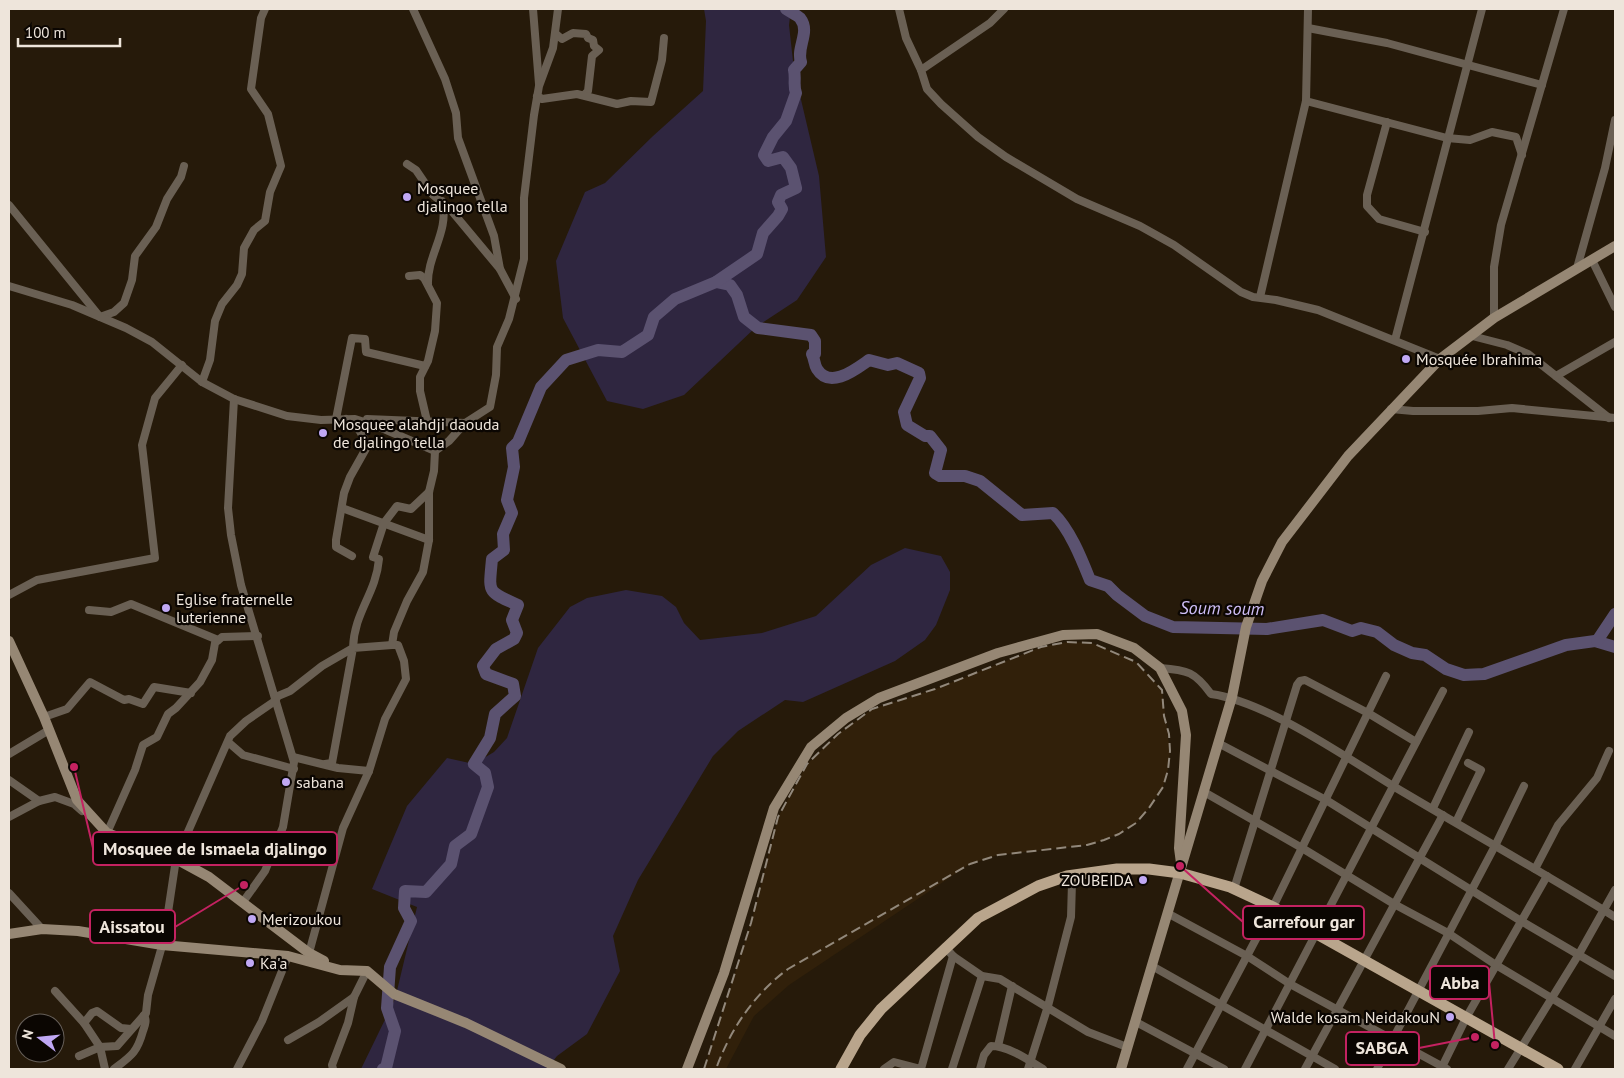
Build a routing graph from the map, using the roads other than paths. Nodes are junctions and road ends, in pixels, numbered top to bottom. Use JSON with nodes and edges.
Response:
{"nodes":[{"id":1,"x":265,"y":9,"type":"edge"},
{"id":2,"x":413,"y":9,"type":"edge"},
{"id":3,"x":533,"y":9,"type":"edge"},
{"id":4,"x":558,"y":9,"type":"edge"},
{"id":5,"x":899,"y":9,"type":"edge"},
{"id":6,"x":1004,"y":9,"type":"edge"},
{"id":7,"x":1308,"y":9,"type":"edge"},
{"id":8,"x":1482,"y":9,"type":"edge"},
{"id":9,"x":1564,"y":9,"type":"edge"},
{"id":10,"x":1308,"y":28,"type":"junction"},
{"id":11,"x":556,"y":34,"type":"junction"},
{"id":12,"x":664,"y":38,"type":"dead end"},
{"id":13,"x":1467,"y":64,"type":"junction"},
{"id":14,"x":921,"y":70,"type":"junction"},
{"id":15,"x":1542,"y":85,"type":"junction"},
{"id":16,"x":539,"y":86,"type":"junction"},
{"id":17,"x":584,"y":95,"type":"junction"},
{"id":18,"x":537,"y":96,"type":"junction"},
{"id":19,"x":1306,"y":101,"type":"junction"},
{"id":20,"x":1615,"y":120,"type":"edge"},
{"id":21,"x":1387,"y":122,"type":"junction"},
{"id":22,"x":1447,"y":138,"type":"junction"},
{"id":23,"x":1522,"y":155,"type":"junction"},
{"id":24,"x":1615,"y":162,"type":"edge"},
{"id":25,"x":407,"y":164,"type":"dead end"},
{"id":26,"x":184,"y":166,"type":"dead end"},
{"id":27,"x":1605,"y":168,"type":"junction"},
{"id":28,"x":442,"y":201,"type":"junction"},
{"id":29,"x":9,"y":205,"type":"edge"},
{"id":30,"x":1425,"y":232,"type":"junction"},
{"id":31,"x":1615,"y":246,"type":"edge"},
{"id":32,"x":1592,"y":260,"type":"junction"},
{"id":33,"x":1578,"y":268,"type":"junction"},
{"id":34,"x":500,"y":269,"type":"junction"},
{"id":35,"x":409,"y":276,"type":"dead end"},
{"id":36,"x":9,"y":286,"type":"edge"},
{"id":37,"x":428,"y":286,"type":"junction"},
{"id":38,"x":1260,"y":297,"type":"junction"},
{"id":39,"x":516,"y":299,"type":"junction"},
{"id":40,"x":1615,"y":307,"type":"edge"},
{"id":41,"x":100,"y":317,"type":"junction"},
{"id":42,"x":1494,"y":318,"type":"junction"},
{"id":43,"x":1472,"y":336,"type":"junction"},
{"id":44,"x":1395,"y":340,"type":"junction"},
{"id":45,"x":1615,"y":342,"type":"edge"},
{"id":46,"x":1440,"y":359,"type":"junction"},
{"id":47,"x":182,"y":365,"type":"junction"},
{"id":48,"x":425,"y":366,"type":"junction"},
{"id":49,"x":1556,"y":376,"type":"junction"},
{"id":50,"x":202,"y":382,"type":"junction"},
{"id":51,"x":234,"y":399,"type":"junction"},
{"id":52,"x":1391,"y":409,"type":"junction"},
{"id":53,"x":1612,"y":418,"type":"edge"},
{"id":54,"x":336,"y":419,"type":"junction"},
{"id":55,"x":346,"y":419,"type":"junction"},
{"id":56,"x":355,"y":419,"type":"junction"},
{"id":57,"x":427,"y":421,"type":"junction"},
{"id":58,"x":465,"y":423,"type":"junction"},
{"id":59,"x":435,"y":451,"type":"junction"},
{"id":60,"x":429,"y":492,"type":"junction"},
{"id":61,"x":342,"y":508,"type":"junction"},
{"id":62,"x":384,"y":523,"type":"junction"},
{"id":63,"x":429,"y":540,"type":"junction"},
{"id":64,"x":352,"y":556,"type":"dead end"},
{"id":65,"x":9,"y":595,"type":"edge"},
{"id":66,"x":89,"y":610,"type":"dead end"},
{"id":67,"x":258,"y":636,"type":"junction"},
{"id":68,"x":218,"y":640,"type":"junction"},
{"id":69,"x":9,"y":641,"type":"edge"},
{"id":70,"x":392,"y":645,"type":"junction"},
{"id":71,"x":353,"y":648,"type":"junction"},
{"id":72,"x":1160,"y":668,"type":"junction"},
{"id":73,"x":1386,"y":676,"type":"dead end"},
{"id":74,"x":1443,"y":691,"type":"dead end"},
{"id":75,"x":191,"y":693,"type":"junction"},
{"id":76,"x":1232,"y":697,"type":"junction"},
{"id":77,"x":275,"y":702,"type":"junction"},
{"id":78,"x":1368,"y":713,"type":"junction"},
{"id":79,"x":44,"y":718,"type":"junction"},
{"id":80,"x":1286,"y":723,"type":"junction"},
{"id":81,"x":49,"y":730,"type":"junction"},
{"id":82,"x":1468,"y":732,"type":"dead end"},
{"id":83,"x":228,"y":742,"type":"junction"},
{"id":84,"x":1416,"y":742,"type":"junction"},
{"id":85,"x":1218,"y":743,"type":"junction"},
{"id":86,"x":1609,"y":751,"type":"dead end"},
{"id":87,"x":9,"y":754,"type":"edge"},
{"id":88,"x":293,"y":757,"type":"junction"},
{"id":89,"x":1348,"y":758,"type":"junction"},
{"id":90,"x":1468,"y":763,"type":"dead end"},
{"id":91,"x":325,"y":764,"type":"junction"},
{"id":92,"x":294,"y":770,"type":"junction"},
{"id":93,"x":369,"y":771,"type":"junction"},
{"id":94,"x":1272,"y":771,"type":"junction"},
{"id":95,"x":9,"y":780,"type":"edge"},
{"id":96,"x":1394,"y":786,"type":"junction"},
{"id":97,"x":1524,"y":786,"type":"dead end"},
{"id":98,"x":1204,"y":792,"type":"junction"},
{"id":99,"x":1326,"y":800,"type":"junction"},
{"id":100,"x":39,"y":801,"type":"junction"},
{"id":101,"x":1433,"y":808,"type":"junction"},
{"id":102,"x":1442,"y":815,"type":"junction"},
{"id":103,"x":93,"y":816,"type":"junction"},
{"id":104,"x":9,"y":817,"type":"edge"},
{"id":105,"x":1255,"y":821,"type":"junction"},
{"id":106,"x":1456,"y":822,"type":"junction"},
{"id":107,"x":1371,"y":829,"type":"junction"},
{"id":108,"x":106,"y":833,"type":"junction"},
{"id":109,"x":1496,"y":844,"type":"junction"},
{"id":110,"x":1302,"y":848,"type":"junction"},
{"id":111,"x":1419,"y":858,"type":"junction"},
{"id":112,"x":176,"y":859,"type":"junction"},
{"id":113,"x":1535,"y":869,"type":"junction"},
{"id":114,"x":1181,"y":871,"type":"junction"},
{"id":115,"x":1067,"y":876,"type":"junction"},
{"id":116,"x":1547,"y":876,"type":"junction"},
{"id":117,"x":1346,"y":877,"type":"junction"},
{"id":118,"x":1471,"y":888,"type":"junction"},
{"id":119,"x":1234,"y":889,"type":"junction"},
{"id":120,"x":1615,"y":890,"type":"edge"},
{"id":121,"x":9,"y":893,"type":"edge"},
{"id":122,"x":243,"y":902,"type":"junction"},
{"id":123,"x":1394,"y":904,"type":"junction"},
{"id":124,"x":1272,"y":906,"type":"junction"},
{"id":125,"x":1605,"y":911,"type":"junction"},
{"id":126,"x":1169,"y":914,"type":"junction"},
{"id":127,"x":1615,"y":918,"type":"edge"},
{"id":128,"x":1521,"y":921,"type":"junction"},
{"id":129,"x":42,"y":928,"type":"junction"},
{"id":130,"x":1316,"y":933,"type":"junction"},
{"id":131,"x":1448,"y":933,"type":"junction"},
{"id":132,"x":9,"y":934,"type":"edge"},
{"id":133,"x":162,"y":945,"type":"junction"},
{"id":134,"x":949,"y":952,"type":"junction"},
{"id":135,"x":309,"y":953,"type":"junction"},
{"id":136,"x":1579,"y":954,"type":"junction"},
{"id":137,"x":288,"y":956,"type":"junction"},
{"id":138,"x":1247,"y":956,"type":"junction"},
{"id":139,"x":1363,"y":960,"type":"junction"},
{"id":140,"x":1496,"y":965,"type":"junction"},
{"id":141,"x":1152,"y":966,"type":"junction"},
{"id":142,"x":340,"y":970,"type":"junction"},
{"id":143,"x":367,"y":971,"type":"junction"},
{"id":144,"x":982,"y":976,"type":"junction"},
{"id":145,"x":1615,"y":976,"type":"edge"},
{"id":146,"x":1290,"y":984,"type":"junction"},
{"id":147,"x":1012,"y":986,"type":"junction"},
{"id":148,"x":1417,"y":990,"type":"junction"},
{"id":149,"x":55,"y":991,"type":"dead end"},
{"id":150,"x":354,"y":997,"type":"junction"},
{"id":151,"x":1553,"y":998,"type":"junction"},
{"id":152,"x":1615,"y":999,"type":"edge"},
{"id":153,"x":1221,"y":1003,"type":"junction"},
{"id":154,"x":1048,"y":1006,"type":"junction"},
{"id":155,"x":1338,"y":1009,"type":"junction"},
{"id":156,"x":144,"y":1016,"type":"junction"},
{"id":157,"x":1466,"y":1018,"type":"junction"},
{"id":158,"x":1136,"y":1022,"type":"junction"},
{"id":159,"x":84,"y":1023,"type":"junction"},
{"id":160,"x":1600,"y":1027,"type":"junction"},
{"id":161,"x":131,"y":1029,"type":"junction"},
{"id":162,"x":1265,"y":1030,"type":"junction"},
{"id":163,"x":1615,"y":1036,"type":"edge"},
{"id":164,"x":1393,"y":1039,"type":"junction"},
{"id":165,"x":288,"y":1040,"type":"dead end"},
{"id":166,"x":998,"y":1046,"type":"junction"},
{"id":167,"x":1127,"y":1047,"type":"junction"},
{"id":168,"x":100,"y":1048,"type":"junction"},
{"id":169,"x":1521,"y":1049,"type":"junction"},
{"id":170,"x":1195,"y":1052,"type":"junction"},
{"id":171,"x":79,"y":1056,"type":"dead end"},
{"id":172,"x":1312,"y":1057,"type":"junction"},
{"id":173,"x":1030,"y":1066,"type":"edge"},
{"id":174,"x":1443,"y":1068,"type":"edge"},
{"id":175,"x":105,"y":1069,"type":"edge"},
{"id":176,"x":114,"y":1069,"type":"edge"},
{"id":177,"x":237,"y":1069,"type":"edge"},
{"id":178,"x":334,"y":1069,"type":"edge"},
{"id":179,"x":561,"y":1069,"type":"edge"},
{"id":180,"x":687,"y":1069,"type":"edge"},
{"id":181,"x":841,"y":1069,"type":"edge"},
{"id":182,"x":884,"y":1069,"type":"edge"},
{"id":183,"x":952,"y":1069,"type":"edge"},
{"id":184,"x":980,"y":1069,"type":"edge"},
{"id":185,"x":1043,"y":1069,"type":"edge"},
{"id":186,"x":1121,"y":1069,"type":"edge"},
{"id":187,"x":1186,"y":1069,"type":"edge"},
{"id":188,"x":1224,"y":1069,"type":"edge"},
{"id":189,"x":1245,"y":1069,"type":"edge"},
{"id":190,"x":1306,"y":1069,"type":"edge"},
{"id":191,"x":1335,"y":1069,"type":"edge"},
{"id":192,"x":1376,"y":1069,"type":"edge"},
{"id":193,"x":1508,"y":1069,"type":"edge"},
{"id":194,"x":1558,"y":1069,"type":"edge"},
{"id":195,"x":1575,"y":1069,"type":"edge"}],
"edges":[{"from":1,"to":50,"type":"street"},
{"from":2,"to":34,"type":"street"},
{"from":3,"to":16,"type":"street"},
{"from":4,"to":11,"type":"street"},
{"from":5,"to":14,"type":"street"},
{"from":6,"to":14,"type":"street"},
{"from":7,"to":10,"type":"street"},
{"from":8,"to":13,"type":"street"},
{"from":9,"to":15,"type":"street"},
{"from":10,"to":13,"type":"street"},
{"from":10,"to":19,"type":"street"},
{"from":11,"to":16,"type":"street"},
{"from":11,"to":17,"type":"street"},
{"from":12,"to":17,"type":"street"},
{"from":13,"to":15,"type":"street"},
{"from":13,"to":22,"type":"street"},
{"from":14,"to":38,"type":"street"},
{"from":15,"to":23,"type":"street"},
{"from":16,"to":18,"type":"street"},
{"from":17,"to":18,"type":"street"},
{"from":18,"to":39,"type":"street"},
{"from":19,"to":21,"type":"street"},
{"from":19,"to":38,"type":"street"},
{"from":20,"to":27,"type":"street"},
{"from":21,"to":22,"type":"street"},
{"from":21,"to":30,"type":"street"},
{"from":22,"to":23,"type":"street"},
{"from":22,"to":30,"type":"street"},
{"from":23,"to":42,"type":"street"},
{"from":24,"to":27,"type":"street"},
{"from":25,"to":28,"type":"street"},
{"from":26,"to":41,"type":"street"},
{"from":27,"to":33,"type":"street"},
{"from":28,"to":34,"type":"street"},
{"from":28,"to":37,"type":"street"},
{"from":29,"to":41,"type":"street"},
{"from":30,"to":44,"type":"street"},
{"from":31,"to":32,"type":"street"},
{"from":32,"to":33,"type":"street"},
{"from":32,"to":40,"type":"street"},
{"from":33,"to":42,"type":"street"},
{"from":34,"to":39,"type":"street"},
{"from":35,"to":37,"type":"street"},
{"from":36,"to":41,"type":"street"},
{"from":37,"to":48,"type":"street"},
{"from":38,"to":44,"type":"street"},
{"from":39,"to":58,"type":"street"},
{"from":41,"to":47,"type":"street"},
{"from":42,"to":43,"type":"street"},
{"from":43,"to":46,"type":"street"},
{"from":43,"to":49,"type":"street"},
{"from":44,"to":46,"type":"street"},
{"from":45,"to":49,"type":"street"},
{"from":46,"to":52,"type":"street"},
{"from":47,"to":50,"type":"street"},
{"from":47,"to":65,"type":"street"},
{"from":48,"to":54,"type":"street"},
{"from":48,"to":57,"type":"street"},
{"from":49,"to":53,"type":"street"},
{"from":50,"to":51,"type":"street"},
{"from":51,"to":54,"type":"street"},
{"from":51,"to":67,"type":"street"},
{"from":52,"to":53,"type":"street"},
{"from":52,"to":76,"type":"street"},
{"from":54,"to":55,"type":"street"},
{"from":55,"to":56,"type":"street"},
{"from":55,"to":61,"type":"street"},
{"from":56,"to":57,"type":"street"},
{"from":56,"to":59,"type":"street"},
{"from":57,"to":58,"type":"street"},
{"from":58,"to":59,"type":"street"},
{"from":59,"to":60,"type":"street"},
{"from":60,"to":62,"type":"street"},
{"from":60,"to":63,"type":"street"},
{"from":61,"to":62,"type":"street"},
{"from":61,"to":64,"type":"street"},
{"from":62,"to":63,"type":"street"},
{"from":62,"to":71,"type":"street"},
{"from":63,"to":70,"type":"street"},
{"from":66,"to":68,"type":"street"},
{"from":67,"to":68,"type":"street"},
{"from":67,"to":77,"type":"street"},
{"from":68,"to":75,"type":"street"},
{"from":69,"to":79,"type":"street"},
{"from":70,"to":71,"type":"street"},
{"from":70,"to":93,"type":"street"},
{"from":71,"to":77,"type":"street"},
{"from":71,"to":91,"type":"street"},
{"from":72,"to":76,"type":"street"},
{"from":72,"to":114,"type":"street"},
{"from":72,"to":180,"type":"street"},
{"from":73,"to":78,"type":"street"},
{"from":74,"to":84,"type":"street"},
{"from":75,"to":79,"type":"street"},
{"from":75,"to":108,"type":"street"},
{"from":76,"to":80,"type":"street"},
{"from":76,"to":85,"type":"street"},
{"from":77,"to":83,"type":"street"},
{"from":77,"to":88,"type":"street"},
{"from":78,"to":80,"type":"street"},
{"from":78,"to":84,"type":"street"},
{"from":78,"to":89,"type":"street"},
{"from":79,"to":81,"type":"street"},
{"from":80,"to":89,"type":"street"},
{"from":80,"to":94,"type":"street"},
{"from":81,"to":87,"type":"street"},
{"from":81,"to":103,"type":"street"},
{"from":82,"to":101,"type":"street"},
{"from":83,"to":92,"type":"street"},
{"from":83,"to":112,"type":"street"},
{"from":84,"to":96,"type":"street"},
{"from":85,"to":94,"type":"street"},
{"from":85,"to":98,"type":"street"},
{"from":86,"to":113,"type":"street"},
{"from":88,"to":91,"type":"street"},
{"from":88,"to":92,"type":"street"},
{"from":89,"to":96,"type":"street"},
{"from":89,"to":99,"type":"street"},
{"from":90,"to":106,"type":"street"},
{"from":91,"to":93,"type":"street"},
{"from":92,"to":122,"type":"street"},
{"from":93,"to":135,"type":"street"},
{"from":94,"to":99,"type":"street"},
{"from":94,"to":105,"type":"street"},
{"from":95,"to":100,"type":"street"},
{"from":96,"to":101,"type":"street"},
{"from":96,"to":107,"type":"street"},
{"from":97,"to":109,"type":"street"},
{"from":98,"to":105,"type":"street"},
{"from":98,"to":114,"type":"street"},
{"from":99,"to":107,"type":"street"},
{"from":99,"to":110,"type":"street"},
{"from":100,"to":103,"type":"street"},
{"from":100,"to":104,"type":"street"},
{"from":101,"to":102,"type":"street"},
{"from":102,"to":106,"type":"street"},
{"from":102,"to":111,"type":"street"},
{"from":103,"to":108,"type":"street"},
{"from":105,"to":110,"type":"street"},
{"from":105,"to":119,"type":"street"},
{"from":106,"to":109,"type":"street"},
{"from":107,"to":111,"type":"street"},
{"from":107,"to":117,"type":"street"},
{"from":108,"to":112,"type":"street"},
{"from":109,"to":113,"type":"street"},
{"from":109,"to":118,"type":"street"},
{"from":110,"to":117,"type":"street"},
{"from":110,"to":124,"type":"street"},
{"from":111,"to":118,"type":"street"},
{"from":111,"to":123,"type":"street"},
{"from":112,"to":122,"type":"street"},
{"from":112,"to":133,"type":"street"},
{"from":113,"to":116,"type":"street"},
{"from":114,"to":115,"type":"main road"},
{"from":114,"to":119,"type":"main road"},
{"from":114,"to":126,"type":"street"},
{"from":115,"to":134,"type":"main road"},
{"from":115,"to":154,"type":"street"},
{"from":116,"to":125,"type":"street"},
{"from":116,"to":128,"type":"street"},
{"from":117,"to":123,"type":"street"},
{"from":117,"to":130,"type":"street"},
{"from":118,"to":128,"type":"street"},
{"from":118,"to":131,"type":"street"},
{"from":119,"to":124,"type":"main road"},
{"from":120,"to":125,"type":"street"},
{"from":121,"to":129,"type":"street"},
{"from":122,"to":135,"type":"street"},
{"from":123,"to":131,"type":"street"},
{"from":123,"to":139,"type":"street"},
{"from":124,"to":130,"type":"main road"},
{"from":124,"to":138,"type":"street"},
{"from":125,"to":127,"type":"street"},
{"from":125,"to":136,"type":"street"},
{"from":126,"to":138,"type":"street"},
{"from":126,"to":141,"type":"street"},
{"from":128,"to":136,"type":"street"},
{"from":128,"to":140,"type":"street"},
{"from":129,"to":132,"type":"street"},
{"from":129,"to":133,"type":"street"},
{"from":130,"to":139,"type":"main road"},
{"from":130,"to":146,"type":"street"},
{"from":131,"to":140,"type":"street"},
{"from":131,"to":148,"type":"street"},
{"from":133,"to":137,"type":"street"},
{"from":133,"to":156,"type":"street"},
{"from":134,"to":144,"type":"street"},
{"from":134,"to":181,"type":"main road"},
{"from":134,"to":182,"type":"street"},
{"from":135,"to":142,"type":"street"},
{"from":136,"to":145,"type":"street"},
{"from":136,"to":151,"type":"street"},
{"from":137,"to":142,"type":"street"},
{"from":137,"to":177,"type":"street"},
{"from":138,"to":146,"type":"street"},
{"from":138,"to":153,"type":"street"},
{"from":139,"to":148,"type":"main road"},
{"from":139,"to":155,"type":"street"},
{"from":140,"to":151,"type":"street"},
{"from":140,"to":157,"type":"street"},
{"from":141,"to":153,"type":"street"},
{"from":141,"to":158,"type":"street"},
{"from":142,"to":143,"type":"street"},
{"from":143,"to":150,"type":"street"},
{"from":143,"to":179,"type":"street"},
{"from":144,"to":147,"type":"street"},
{"from":144,"to":183,"type":"street"},
{"from":146,"to":155,"type":"street"},
{"from":146,"to":162,"type":"street"},
{"from":147,"to":154,"type":"street"},
{"from":147,"to":166,"type":"street"},
{"from":148,"to":157,"type":"main road"},
{"from":148,"to":164,"type":"street"},
{"from":149,"to":159,"type":"street"},
{"from":150,"to":165,"type":"street"},
{"from":150,"to":178,"type":"street"},
{"from":151,"to":160,"type":"street"},
{"from":151,"to":169,"type":"street"},
{"from":152,"to":160,"type":"street"},
{"from":153,"to":162,"type":"street"},
{"from":153,"to":170,"type":"street"},
{"from":154,"to":167,"type":"street"},
{"from":154,"to":173,"type":"street"},
{"from":155,"to":164,"type":"street"},
{"from":155,"to":172,"type":"street"},
{"from":156,"to":161,"type":"street"},
{"from":156,"to":176,"type":"street"},
{"from":157,"to":169,"type":"main road"},
{"from":157,"to":174,"type":"street"},
{"from":158,"to":167,"type":"street"},
{"from":158,"to":170,"type":"street"},
{"from":159,"to":161,"type":"street"},
{"from":159,"to":168,"type":"street"},
{"from":160,"to":163,"type":"street"},
{"from":160,"to":195,"type":"street"},
{"from":161,"to":168,"type":"street"},
{"from":162,"to":172,"type":"street"},
{"from":162,"to":189,"type":"street"},
{"from":164,"to":174,"type":"street"},
{"from":164,"to":192,"type":"street"},
{"from":166,"to":173,"type":"street"},
{"from":166,"to":184,"type":"street"},
{"from":167,"to":186,"type":"street"},
{"from":168,"to":171,"type":"street"},
{"from":168,"to":175,"type":"street"},
{"from":169,"to":193,"type":"street"},
{"from":169,"to":194,"type":"main road"},
{"from":170,"to":187,"type":"street"},
{"from":170,"to":188,"type":"street"},
{"from":172,"to":190,"type":"street"},
{"from":172,"to":191,"type":"street"},
{"from":173,"to":185,"type":"street"}]}
